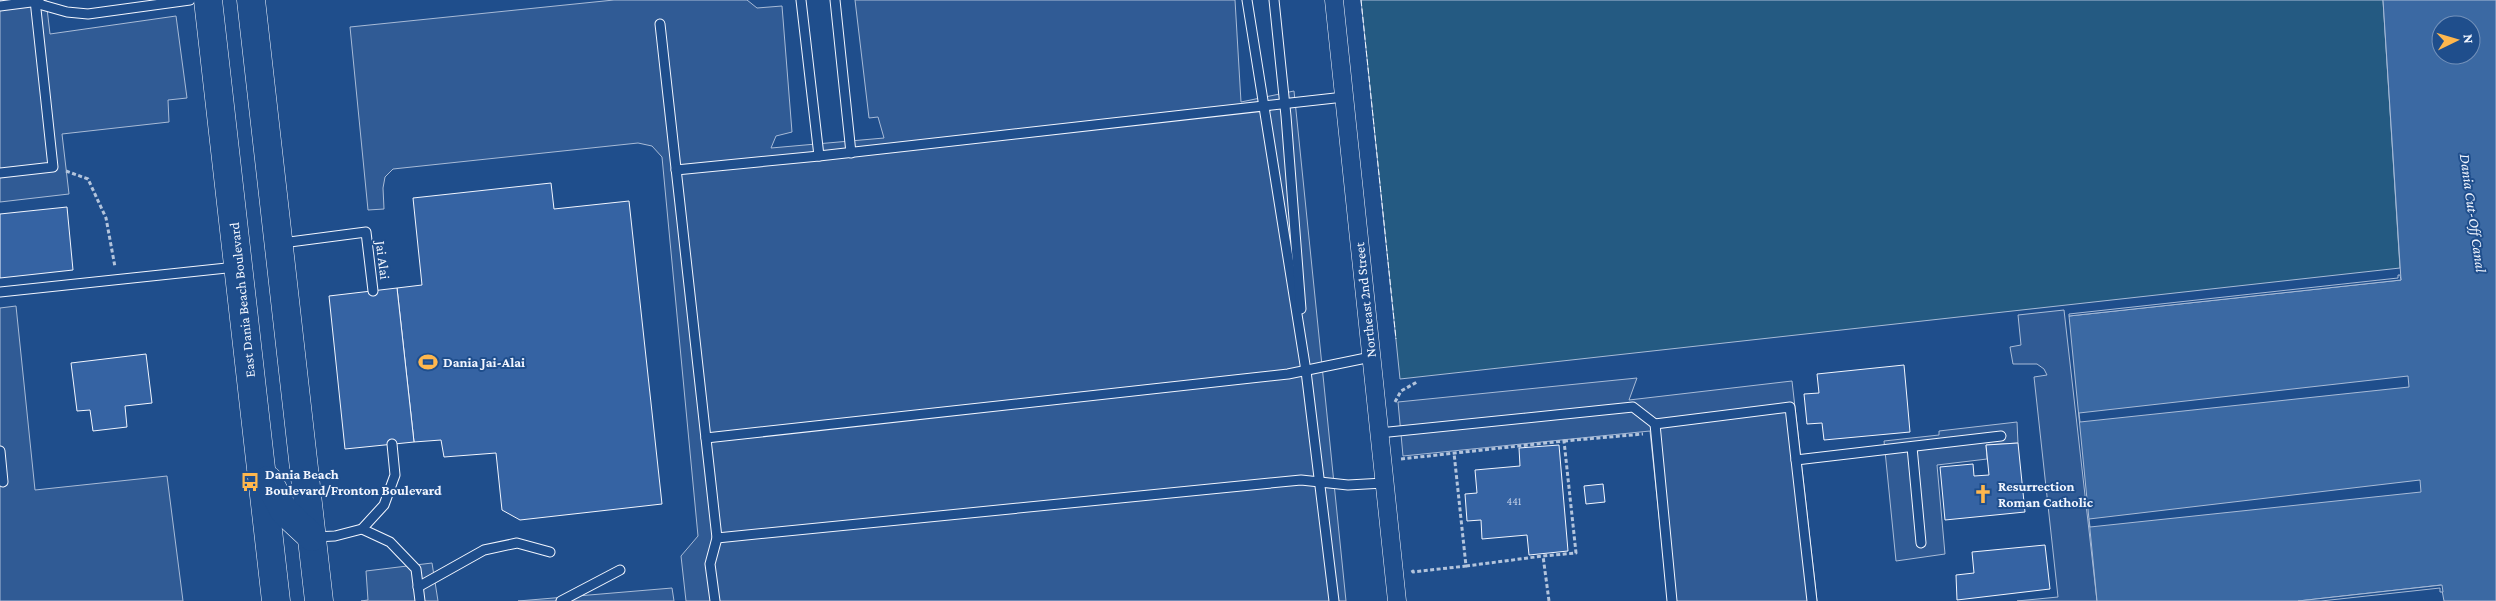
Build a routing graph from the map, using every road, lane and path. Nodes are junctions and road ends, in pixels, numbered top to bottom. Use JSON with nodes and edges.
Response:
{"nodes":[{"id":1,"x":190,"y":0,"type":"edge"},
{"id":2,"x":208,"y":0,"type":"edge"},
{"id":3,"x":251,"y":0,"type":"edge"},
{"id":4,"x":801,"y":0,"type":"edge"},
{"id":5,"x":835,"y":0,"type":"edge"},
{"id":6,"x":1247,"y":0,"type":"edge"},
{"id":7,"x":1274,"y":0,"type":"edge"},
{"id":8,"x":1334,"y":0,"type":"edge"},
{"id":9,"x":37,"y":1,"type":"edge"},
{"id":10,"x":0,"y":6,"type":"edge"},
{"id":11,"x":660,"y":24,"type":"dead end"},
{"id":12,"x":1344,"y":97,"type":"junction"},
{"id":13,"x":1285,"y":104,"type":"junction"},
{"id":14,"x":1263,"y":106,"type":"junction"},
{"id":15,"x":851,"y":153,"type":"junction"},
{"id":16,"x":819,"y":156,"type":"junction"},
{"id":17,"x":53,"y":167,"type":"junction"},
{"id":18,"x":676,"y":170,"type":"junction"},
{"id":19,"x":0,"y":173,"type":"edge"},
{"id":20,"x":278,"y":243,"type":"junction"},
{"id":21,"x":238,"y":267,"type":"junction"},
{"id":22,"x":118,"y":280,"type":"junction"},
{"id":23,"x":373,"y":291,"type":"dead end"},
{"id":24,"x":0,"y":292,"type":"edge"},
{"id":25,"x":1371,"y":357,"type":"junction"},
{"id":26,"x":1306,"y":371,"type":"junction"},
{"id":27,"x":1417,"y":382,"type":"dead end"},
{"id":28,"x":1655,"y":424,"type":"junction"},
{"id":29,"x":1398,"y":431,"type":"junction"},
{"id":30,"x":1379,"y":433,"type":"junction"},
{"id":31,"x":1647,"y":434,"type":"dead end"},
{"id":32,"x":2001,"y":436,"type":"dead end"},
{"id":33,"x":706,"y":438,"type":"junction"},
{"id":34,"x":1564,"y":441,"type":"junction"},
{"id":35,"x":392,"y":444,"type":"dead end"},
{"id":36,"x":1912,"y":447,"type":"junction"},
{"id":37,"x":0,"y":450,"type":"edge"},
{"id":38,"x":1454,"y":453,"type":"junction"},
{"id":39,"x":1796,"y":460,"type":"junction"},
{"id":40,"x":261,"y":467,"type":"junction"},
{"id":41,"x":3,"y":482,"type":"dead end"},
{"id":42,"x":1320,"y":483,"type":"junction"},
{"id":43,"x":1384,"y":483,"type":"junction"},
{"id":44,"x":1466,"y":508,"type":"dead end"},
{"id":45,"x":1460,"y":509,"type":"junction"},
{"id":46,"x":362,"y":529,"type":"junction"},
{"id":47,"x":312,"y":537,"type":"junction"},
{"id":48,"x":717,"y":538,"type":"junction"},
{"id":49,"x":1921,"y":543,"type":"dead end"},
{"id":50,"x":550,"y":552,"type":"dead end"},
{"id":51,"x":1544,"y":556,"type":"junction"},
{"id":52,"x":1412,"y":563,"type":"dead end"},
{"id":53,"x":1466,"y":566,"type":"junction"},
{"id":54,"x":620,"y":570,"type":"dead end"},
{"id":55,"x":418,"y":587,"type":"junction"},
{"id":56,"x":276,"y":601,"type":"edge"},
{"id":57,"x":319,"y":601,"type":"edge"},
{"id":58,"x":420,"y":601,"type":"edge"},
{"id":59,"x":561,"y":601,"type":"edge"},
{"id":60,"x":714,"y":601,"type":"edge"},
{"id":61,"x":1334,"y":601,"type":"edge"},
{"id":62,"x":1397,"y":601,"type":"edge"},
{"id":63,"x":1549,"y":601,"type":"edge"},
{"id":64,"x":1672,"y":601,"type":"edge"},
{"id":65,"x":1812,"y":601,"type":"edge"}],
"edges":[{"from":1,"to":9,"type":"lane"},
{"from":2,"to":21,"type":"main road","name":"East Dania Beach Boulevard"},
{"from":3,"to":20,"type":"main road"},
{"from":4,"to":16,"type":"lane"},
{"from":5,"to":15,"type":"lane"},
{"from":6,"to":14,"type":"lane"},
{"from":7,"to":13,"type":"lane"},
{"from":8,"to":12,"type":"street","name":"Northeast 2nd Street"},
{"from":9,"to":10,"type":"lane"},
{"from":9,"to":17,"type":"lane"},
{"from":11,"to":18,"type":"lane"},
{"from":12,"to":13,"type":"lane"},
{"from":12,"to":25,"type":"street","name":"Northeast 2nd Street"},
{"from":13,"to":14,"type":"lane"},
{"from":13,"to":26,"type":"lane"},
{"from":14,"to":15,"type":"lane"},
{"from":14,"to":26,"type":"lane"},
{"from":15,"to":16,"type":"lane"},
{"from":16,"to":18,"type":"lane"},
{"from":17,"to":19,"type":"lane"},
{"from":17,"to":22,"type":"path"},
{"from":18,"to":33,"type":"lane"},
{"from":20,"to":23,"type":"lane","name":"Jai Alai"},
{"from":20,"to":47,"type":"main road"},
{"from":21,"to":22,"type":"lane"},
{"from":21,"to":40,"type":"main road","name":"East Dania Beach Boulevard"},
{"from":22,"to":24,"type":"lane"},
{"from":25,"to":26,"type":"lane"},
{"from":25,"to":30,"type":"street","name":"Northeast 2nd Street"},
{"from":26,"to":33,"type":"lane"},
{"from":26,"to":42,"type":"lane"},
{"from":27,"to":29,"type":"path"},
{"from":28,"to":29,"type":"lane"},
{"from":28,"to":39,"type":"lane"},
{"from":28,"to":64,"type":"lane"},
{"from":29,"to":30,"type":"lane"},
{"from":29,"to":38,"type":"path"},
{"from":30,"to":43,"type":"street","name":"Northeast 2nd Street"},
{"from":31,"to":34,"type":"path"},
{"from":32,"to":36,"type":"lane"},
{"from":33,"to":48,"type":"lane"},
{"from":34,"to":38,"type":"path"},
{"from":34,"to":51,"type":"path"},
{"from":35,"to":46,"type":"lane"},
{"from":36,"to":39,"type":"lane"},
{"from":36,"to":49,"type":"lane"},
{"from":37,"to":41,"type":"lane"},
{"from":38,"to":45,"type":"path"},
{"from":39,"to":65,"type":"lane"},
{"from":40,"to":47,"type":"main road"},
{"from":40,"to":56,"type":"main road","name":"East Dania Beach Boulevard"},
{"from":42,"to":43,"type":"lane"},
{"from":42,"to":48,"type":"lane"},
{"from":42,"to":61,"type":"lane"},
{"from":43,"to":62,"type":"street","name":"Northeast 2nd Street"},
{"from":44,"to":45,"type":"path"},
{"from":45,"to":53,"type":"path"},
{"from":46,"to":47,"type":"lane"},
{"from":46,"to":55,"type":"lane"},
{"from":47,"to":57,"type":"main road"},
{"from":48,"to":60,"type":"lane"},
{"from":50,"to":55,"type":"lane"},
{"from":51,"to":53,"type":"path"},
{"from":51,"to":63,"type":"path"},
{"from":52,"to":53,"type":"path"},
{"from":54,"to":59,"type":"lane"},
{"from":55,"to":58,"type":"lane"}]}
